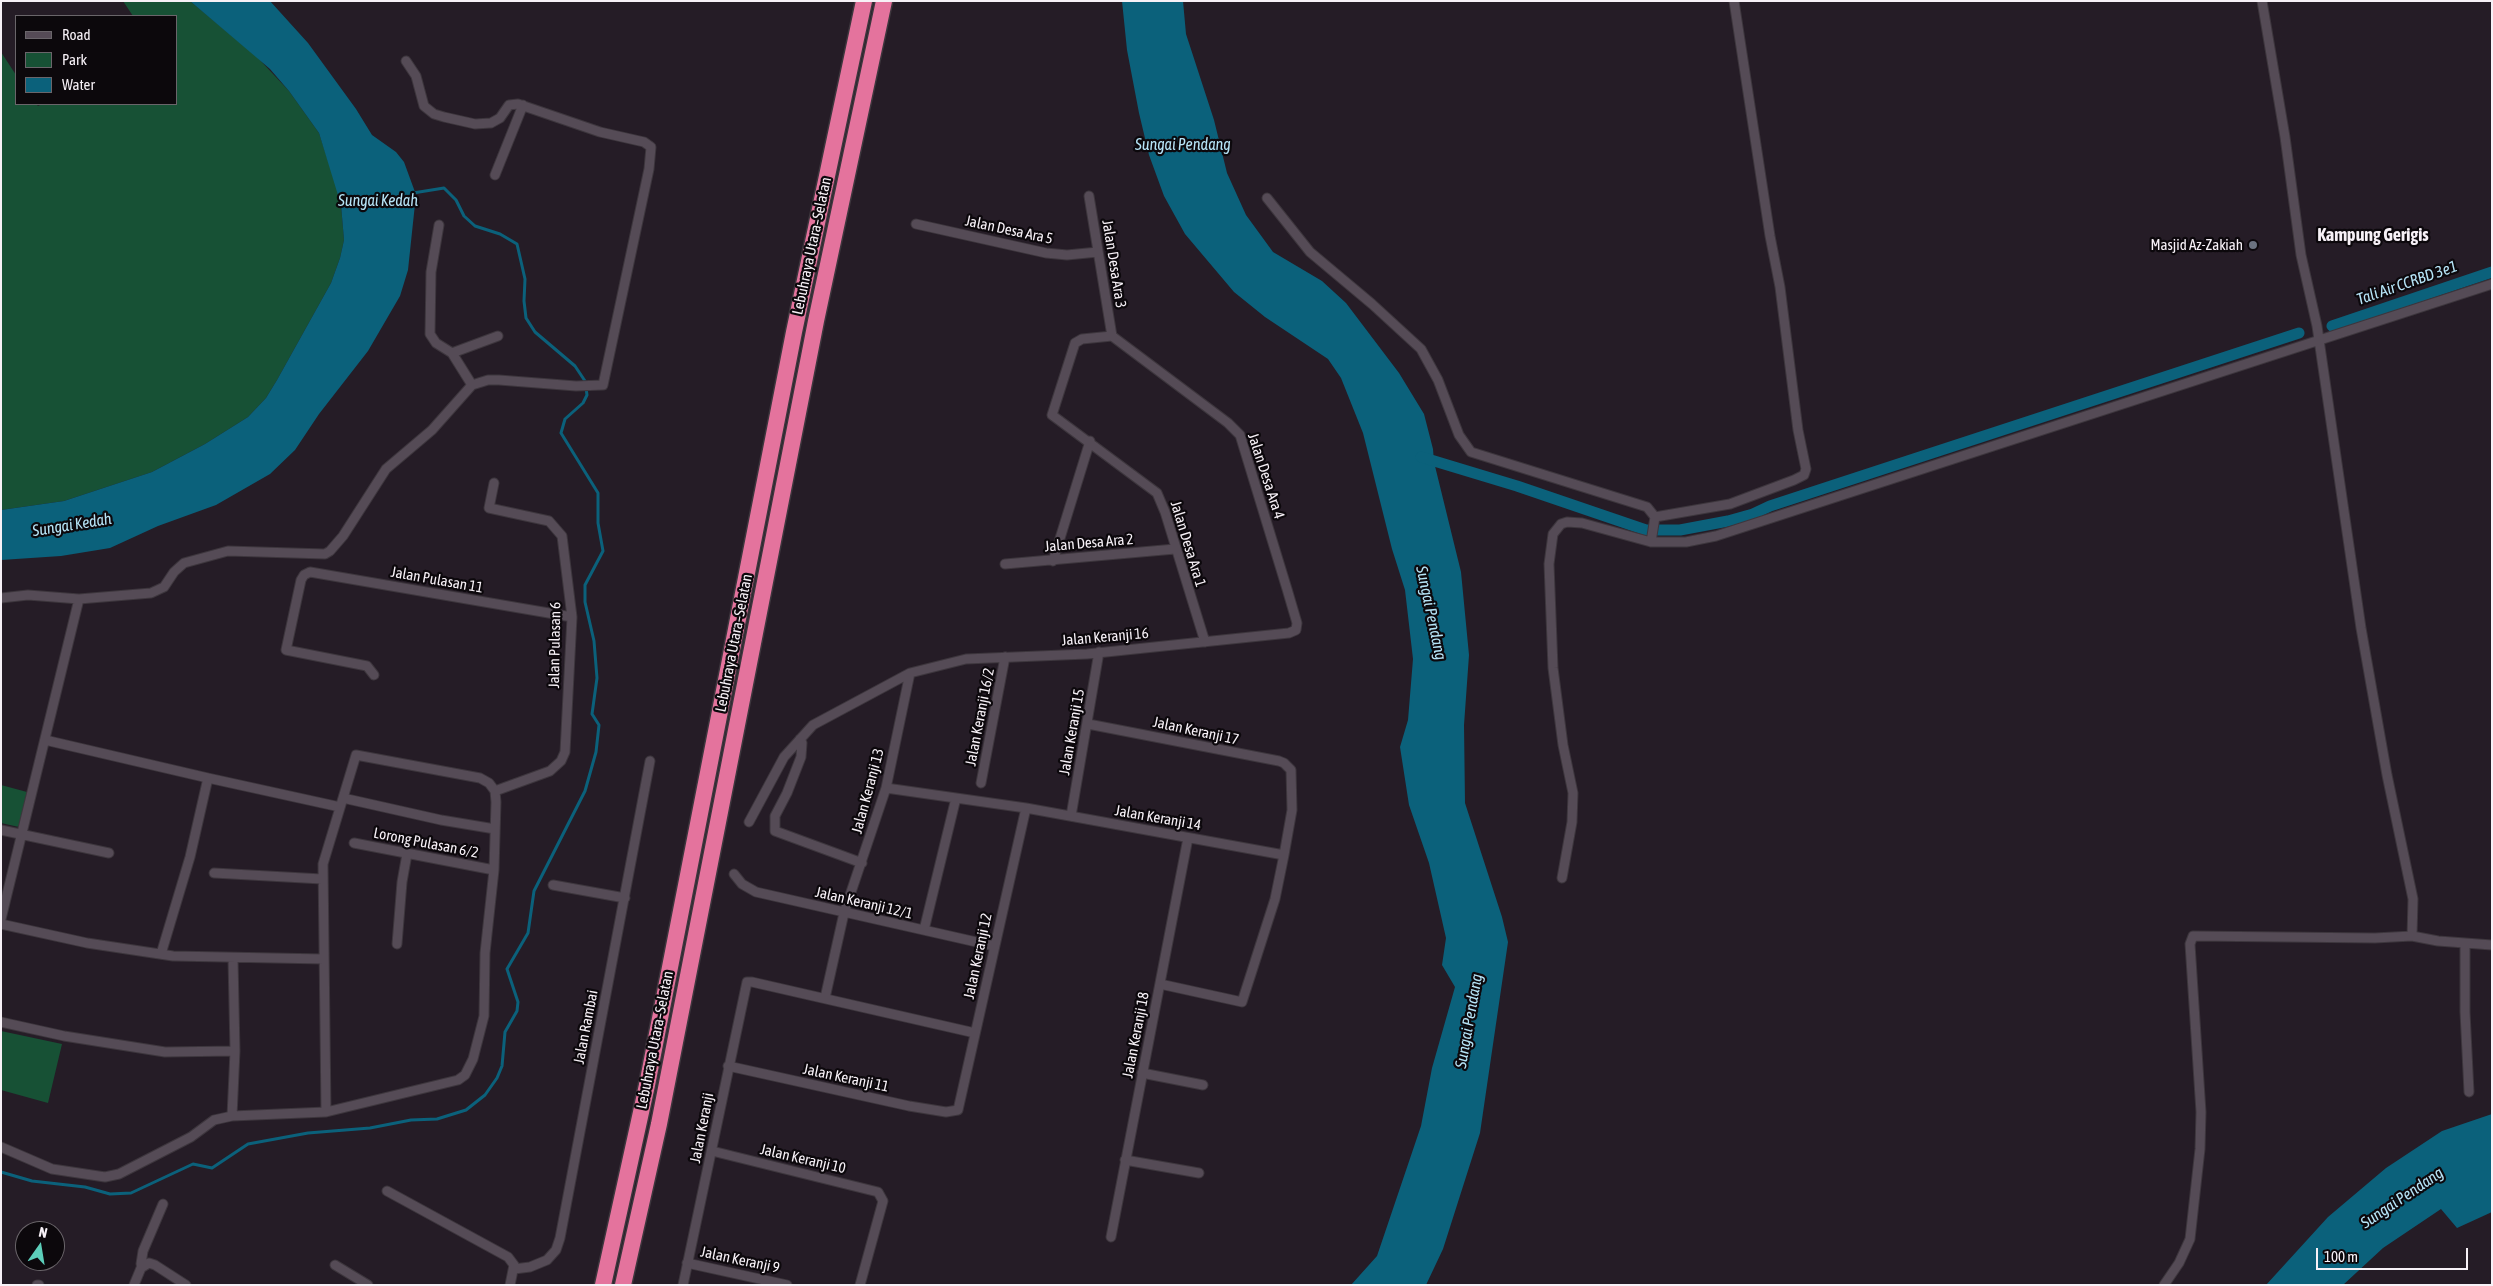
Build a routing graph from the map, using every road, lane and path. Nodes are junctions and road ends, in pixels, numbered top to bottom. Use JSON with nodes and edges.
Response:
{"nodes":[{"id":1,"x":864,"y":1,"type":"edge"},
{"id":2,"x":884,"y":1,"type":"edge"},
{"id":3,"x":1734,"y":1,"type":"edge"},
{"id":4,"x":2262,"y":1,"type":"edge"},
{"id":5,"x":406,"y":61,"type":"dead end"},
{"id":6,"x":522,"y":105,"type":"junction"},
{"id":7,"x":495,"y":175,"type":"dead end"},
{"id":8,"x":1089,"y":196,"type":"dead end"},
{"id":9,"x":1267,"y":198,"type":"dead end"},
{"id":10,"x":916,"y":224,"type":"dead end"},
{"id":11,"x":438,"y":225,"type":"dead end"},
{"id":12,"x":1098,"y":252,"type":"junction"},
{"id":13,"x":2492,"y":284,"type":"edge"},
{"id":14,"x":498,"y":336,"type":"dead end"},
{"id":15,"x":1112,"y":336,"type":"junction"},
{"id":16,"x":2319,"y":339,"type":"junction"},
{"id":17,"x":452,"y":353,"type":"junction"},
{"id":18,"x":472,"y":385,"type":"junction"},
{"id":19,"x":1090,"y":441,"type":"junction"},
{"id":20,"x":494,"y":483,"type":"dead end"},
{"id":21,"x":1655,"y":518,"type":"junction"},
{"id":22,"x":1651,"y":537,"type":"junction"},
{"id":23,"x":1175,"y":549,"type":"junction"},
{"id":24,"x":1053,"y":561,"type":"junction"},
{"id":25,"x":1005,"y":564,"type":"dead end"},
{"id":26,"x":1,"y":598,"type":"edge"},
{"id":27,"x":79,"y":599,"type":"junction"},
{"id":28,"x":572,"y":617,"type":"junction"},
{"id":29,"x":1297,"y":623,"type":"joint"},
{"id":30,"x":1205,"y":642,"type":"junction"},
{"id":31,"x":1099,"y":652,"type":"junction"},
{"id":32,"x":1005,"y":657,"type":"junction"},
{"id":33,"x":910,"y":673,"type":"junction"},
{"id":34,"x":374,"y":675,"type":"dead end"},
{"id":35,"x":1088,"y":724,"type":"junction"},
{"id":36,"x":800,"y":739,"type":"junction"},
{"id":37,"x":45,"y":740,"type":"junction"},
{"id":38,"x":650,"y":761,"type":"dead end"},
{"id":39,"x":208,"y":778,"type":"junction"},
{"id":40,"x":981,"y":783,"type":"dead end"},
{"id":41,"x":886,"y":788,"type":"junction"},
{"id":42,"x":495,"y":791,"type":"junction"},
{"id":43,"x":956,"y":798,"type":"junction"},
{"id":44,"x":342,"y":802,"type":"junction"},
{"id":45,"x":1026,"y":808,"type":"junction"},
{"id":46,"x":1071,"y":816,"type":"junction"},
{"id":47,"x":748,"y":822,"type":"dead end"},
{"id":48,"x":495,"y":829,"type":"junction"},
{"id":49,"x":1,"y":830,"type":"edge"},
{"id":50,"x":22,"y":835,"type":"junction"},
{"id":51,"x":1188,"y":838,"type":"junction"},
{"id":52,"x":354,"y":844,"type":"dead end"},
{"id":53,"x":109,"y":853,"type":"dead end"},
{"id":54,"x":407,"y":854,"type":"junction"},
{"id":55,"x":1284,"y":855,"type":"junction"},
{"id":56,"x":862,"y":862,"type":"junction"},
{"id":57,"x":494,"y":870,"type":"junction"},
{"id":58,"x":214,"y":873,"type":"dead end"},
{"id":59,"x":734,"y":874,"type":"dead end"},
{"id":60,"x":1562,"y":878,"type":"dead end"},
{"id":61,"x":322,"y":879,"type":"junction"},
{"id":62,"x":554,"y":886,"type":"dead end"},
{"id":63,"x":625,"y":898,"type":"junction"},
{"id":64,"x":844,"y":913,"type":"junction"},
{"id":65,"x":1,"y":919,"type":"edge"},
{"id":66,"x":1,"y":924,"type":"edge"},
{"id":67,"x":924,"y":930,"type":"junction"},
{"id":68,"x":2412,"y":936,"type":"junction"},
{"id":69,"x":2465,"y":943,"type":"junction"},
{"id":70,"x":397,"y":944,"type":"dead end"},
{"id":71,"x":2492,"y":945,"type":"edge"},
{"id":72,"x":994,"y":946,"type":"junction"},
{"id":73,"x":161,"y":954,"type":"junction"},
{"id":74,"x":233,"y":959,"type":"junction"},
{"id":75,"x":324,"y":959,"type":"junction"},
{"id":76,"x":1160,"y":984,"type":"junction"},
{"id":77,"x":825,"y":998,"type":"junction"},
{"id":78,"x":1,"y":1022,"type":"edge"},
{"id":79,"x":975,"y":1033,"type":"junction"},
{"id":80,"x":234,"y":1051,"type":"junction"},
{"id":81,"x":728,"y":1066,"type":"junction"},
{"id":82,"x":1142,"y":1073,"type":"junction"},
{"id":83,"x":1203,"y":1085,"type":"dead end"},
{"id":84,"x":2469,"y":1092,"type":"dead end"},
{"id":85,"x":958,"y":1110,"type":"joint"},
{"id":86,"x":326,"y":1112,"type":"junction"},
{"id":87,"x":232,"y":1116,"type":"junction"},
{"id":88,"x":1,"y":1147,"type":"edge"},
{"id":89,"x":712,"y":1152,"type":"junction"},
{"id":90,"x":1125,"y":1160,"type":"junction"},
{"id":91,"x":1199,"y":1173,"type":"dead end"},
{"id":92,"x":387,"y":1191,"type":"dead end"},
{"id":93,"x":164,"y":1204,"type":"dead end"},
{"id":94,"x":1111,"y":1237,"type":"dead end"},
{"id":95,"x":688,"y":1263,"type":"junction"},
{"id":96,"x":144,"y":1264,"type":"junction"},
{"id":97,"x":335,"y":1265,"type":"dead end"},
{"id":98,"x":514,"y":1269,"type":"junction"},
{"id":99,"x":134,"y":1285,"type":"edge"},
{"id":100,"x":186,"y":1285,"type":"edge"},
{"id":101,"x":368,"y":1285,"type":"edge"},
{"id":102,"x":510,"y":1285,"type":"edge"},
{"id":103,"x":603,"y":1285,"type":"edge"},
{"id":104,"x":623,"y":1285,"type":"edge"},
{"id":105,"x":683,"y":1285,"type":"edge"},
{"id":106,"x":785,"y":1285,"type":"edge"},
{"id":107,"x":860,"y":1285,"type":"edge"},
{"id":108,"x":2164,"y":1285,"type":"edge"}],
"edges":[{"from":1,"to":103,"type":"highway","name":"Lebuhraya Utara–Selatan"},
{"from":2,"to":104,"type":"highway","name":"Lebuhraya Utara–Selatan"},
{"from":3,"to":21,"type":"street"},
{"from":4,"to":16,"type":"street"},
{"from":5,"to":6,"type":"street"},
{"from":6,"to":7,"type":"street"},
{"from":6,"to":18,"type":"street"},
{"from":8,"to":12,"type":"street","name":"Jalan Desa Ara 3"},
{"from":9,"to":21,"type":"street"},
{"from":10,"to":12,"type":"street","name":"Jalan Desa Ara 5"},
{"from":11,"to":17,"type":"street"},
{"from":12,"to":15,"type":"street","name":"Jalan Desa Ara 3"},
{"from":13,"to":16,"type":"street"},
{"from":14,"to":17,"type":"street"},
{"from":15,"to":19,"type":"street","name":"Jalan Desa Ara 1"},
{"from":15,"to":29,"type":"street","name":"Jalan Desa Ara 4"},
{"from":16,"to":22,"type":"street"},
{"from":16,"to":68,"type":"street"},
{"from":17,"to":18,"type":"street"},
{"from":18,"to":27,"type":"street"},
{"from":19,"to":23,"type":"street","name":"Jalan Desa Ara 1"},
{"from":19,"to":24,"type":"street"},
{"from":20,"to":28,"type":"street","name":"Jalan Pulasan 6"},
{"from":21,"to":22,"type":"street"},
{"from":22,"to":60,"type":"street"},
{"from":23,"to":24,"type":"street","name":"Jalan Desa Ara 2"},
{"from":23,"to":30,"type":"street","name":"Jalan Desa Ara 1"},
{"from":24,"to":25,"type":"street","name":"Jalan Desa Ara 2"},
{"from":26,"to":27,"type":"street"},
{"from":27,"to":37,"type":"street"},
{"from":28,"to":34,"type":"street","name":"Jalan Pulasan 11"},
{"from":28,"to":42,"type":"street","name":"Jalan Pulasan 6"},
{"from":29,"to":30,"type":"street","name":"Jalan Keranji 16"},
{"from":30,"to":31,"type":"street","name":"Jalan Keranji 16"},
{"from":31,"to":32,"type":"street","name":"Jalan Keranji 16"},
{"from":31,"to":35,"type":"street","name":"Jalan Keranji 15"},
{"from":32,"to":33,"type":"street","name":"Jalan Keranji 16"},
{"from":32,"to":40,"type":"street","name":"Jalan Keranji 16/2"},
{"from":33,"to":36,"type":"street","name":"Jalan Keranji 16"},
{"from":33,"to":41,"type":"street","name":"Jalan Keranji 13"},
{"from":35,"to":46,"type":"street","name":"Jalan Keranji 15"},
{"from":35,"to":55,"type":"street","name":"Jalan Keranji 17"},
{"from":36,"to":47,"type":"street","name":"Jalan Keranji 16"},
{"from":36,"to":56,"type":"street"},
{"from":37,"to":39,"type":"street"},
{"from":37,"to":50,"type":"street"},
{"from":38,"to":63,"type":"street","name":"Jalan Rambai"},
{"from":39,"to":44,"type":"street"},
{"from":39,"to":73,"type":"street"},
{"from":41,"to":43,"type":"street","name":"Jalan Keranji 14"},
{"from":41,"to":56,"type":"street","name":"Jalan Keranji 13"},
{"from":42,"to":44,"type":"street"},
{"from":42,"to":48,"type":"street"},
{"from":43,"to":45,"type":"street","name":"Jalan Keranji 14"},
{"from":43,"to":67,"type":"street"},
{"from":44,"to":48,"type":"street"},
{"from":44,"to":61,"type":"street"},
{"from":45,"to":46,"type":"street","name":"Jalan Keranji 14"},
{"from":45,"to":72,"type":"street","name":"Jalan Keranji 12"},
{"from":46,"to":51,"type":"street","name":"Jalan Keranji 14"},
{"from":48,"to":57,"type":"street"},
{"from":49,"to":50,"type":"street"},
{"from":50,"to":53,"type":"street"},
{"from":50,"to":65,"type":"street"},
{"from":51,"to":55,"type":"street","name":"Jalan Keranji 14"},
{"from":51,"to":76,"type":"street","name":"Jalan Keranji 18"},
{"from":52,"to":54,"type":"street","name":"Lorong Pulasan 6/2"},
{"from":54,"to":57,"type":"street","name":"Lorong Pulasan 6/2"},
{"from":54,"to":70,"type":"street"},
{"from":55,"to":76,"type":"street"},
{"from":56,"to":64,"type":"street","name":"Jalan Keranji 13"},
{"from":57,"to":86,"type":"street"},
{"from":58,"to":61,"type":"street"},
{"from":59,"to":64,"type":"street","name":"Jalan Keranji 12/1"},
{"from":61,"to":75,"type":"street"},
{"from":62,"to":63,"type":"street"},
{"from":63,"to":98,"type":"street","name":"Jalan Rambai"},
{"from":64,"to":67,"type":"street","name":"Jalan Keranji 12/1"},
{"from":64,"to":77,"type":"street","name":"Jalan Keranji 13"},
{"from":66,"to":73,"type":"street"},
{"from":67,"to":72,"type":"street","name":"Jalan Keranji 12/1"},
{"from":68,"to":69,"type":"street"},
{"from":68,"to":108,"type":"street"},
{"from":69,"to":71,"type":"street"},
{"from":69,"to":84,"type":"street"},
{"from":72,"to":79,"type":"street","name":"Jalan Keranji 12"},
{"from":73,"to":74,"type":"street"},
{"from":74,"to":75,"type":"street"},
{"from":74,"to":80,"type":"street"},
{"from":75,"to":86,"type":"street"},
{"from":76,"to":82,"type":"street","name":"Jalan Keranji 18"},
{"from":77,"to":79,"type":"street"},
{"from":77,"to":81,"type":"street","name":"Jalan Keranji"},
{"from":78,"to":80,"type":"street"},
{"from":79,"to":85,"type":"street","name":"Jalan Keranji 12"},
{"from":80,"to":87,"type":"street"},
{"from":81,"to":85,"type":"street","name":"Jalan Keranji 11"},
{"from":81,"to":89,"type":"street","name":"Jalan Keranji"},
{"from":82,"to":83,"type":"street"},
{"from":82,"to":90,"type":"street","name":"Jalan Keranji 18"},
{"from":86,"to":87,"type":"street"},
{"from":87,"to":88,"type":"street"},
{"from":89,"to":95,"type":"street","name":"Jalan Keranji"},
{"from":89,"to":107,"type":"street","name":"Jalan Keranji 10"},
{"from":90,"to":91,"type":"street"},
{"from":90,"to":94,"type":"street","name":"Jalan Keranji 18"},
{"from":92,"to":98,"type":"street"},
{"from":93,"to":96,"type":"street"},
{"from":95,"to":105,"type":"street","name":"Jalan Keranji"},
{"from":95,"to":106,"type":"street","name":"Jalan Keranji 9"},
{"from":96,"to":99,"type":"street"},
{"from":96,"to":100,"type":"street"},
{"from":97,"to":101,"type":"street"},
{"from":98,"to":102,"type":"street"}]}
